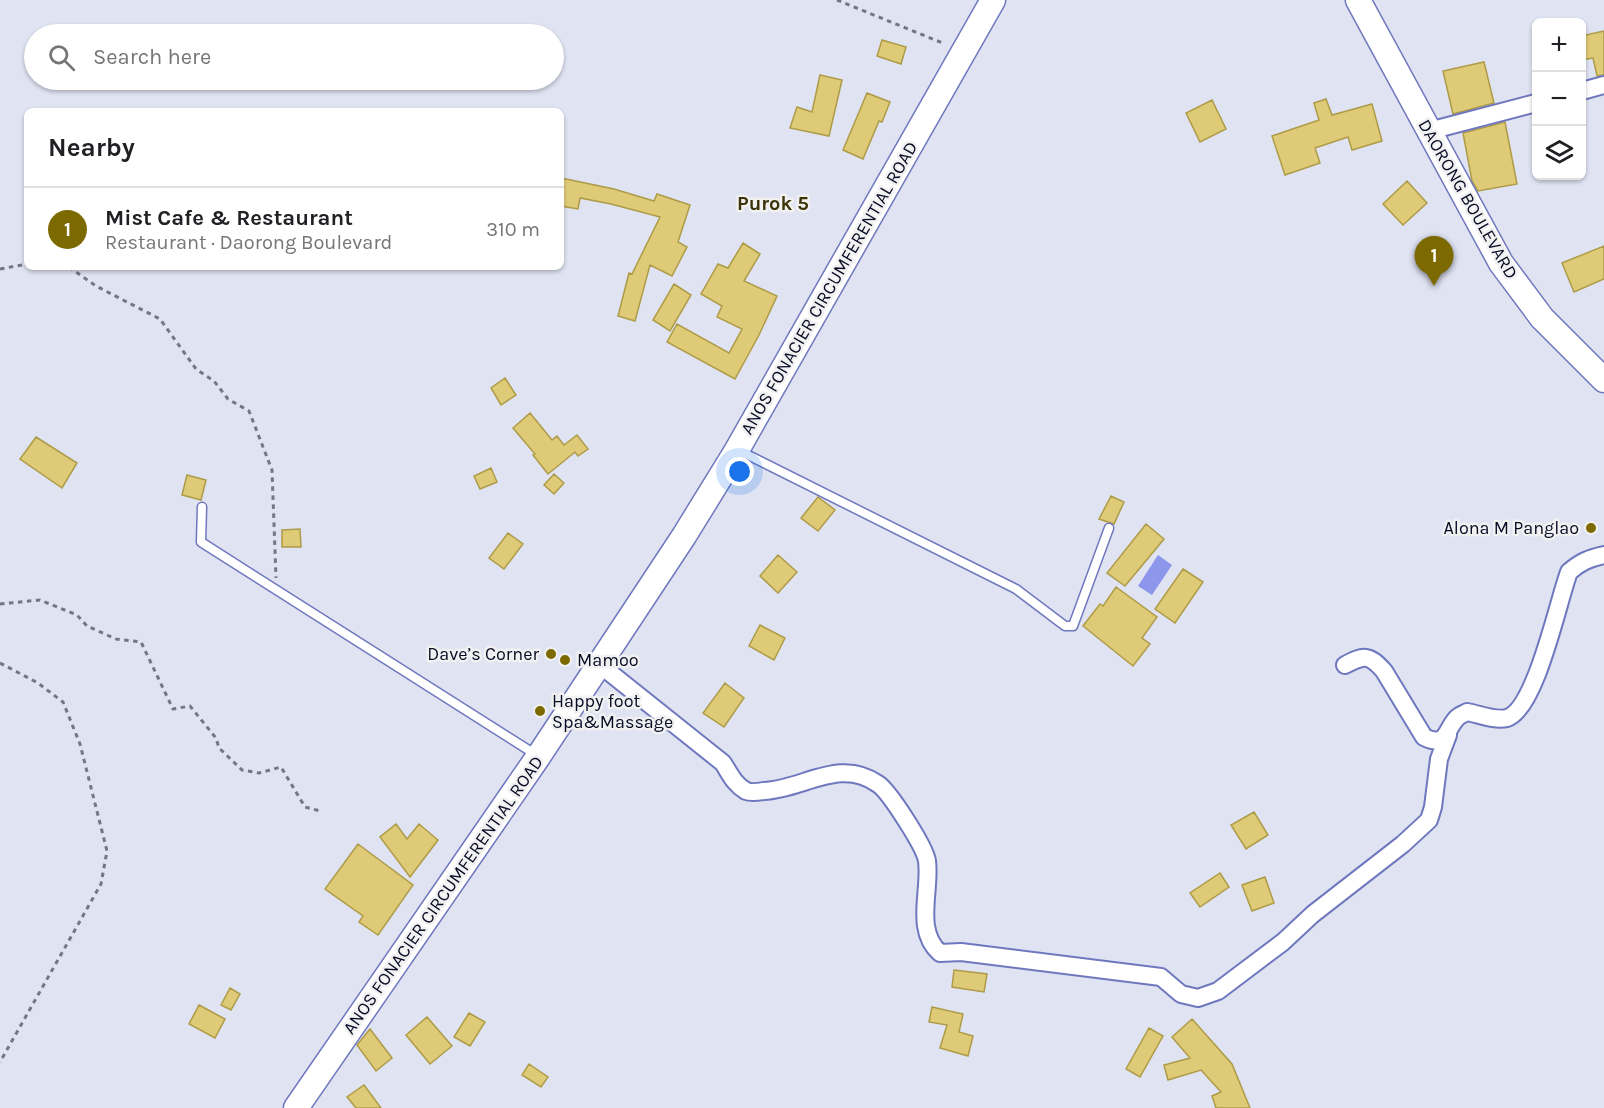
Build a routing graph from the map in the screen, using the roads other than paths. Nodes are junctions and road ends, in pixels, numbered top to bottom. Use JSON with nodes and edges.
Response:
{"nodes":[{"id":1,"x":993,"y":0,"type":"edge"},
{"id":2,"x":1358,"y":0,"type":"edge"},
{"id":3,"x":1604,"y":85,"type":"edge"},
{"id":4,"x":1586,"y":90,"type":"edge"},
{"id":5,"x":1532,"y":104,"type":"edge"},
{"id":6,"x":1429,"y":131,"type":"junction"},
{"id":7,"x":1604,"y":380,"type":"edge"},
{"id":8,"x":737,"y":450,"type":"junction"},
{"id":9,"x":202,"y":507,"type":"dead end"},
{"id":10,"x":1109,"y":528,"type":"dead end"},
{"id":11,"x":1604,"y":555,"type":"edge"},
{"id":12,"x":599,"y":664,"type":"junction"},
{"id":13,"x":1345,"y":665,"type":"dead end"},
{"id":14,"x":1448,"y":735,"type":"junction"},
{"id":15,"x":538,"y":757,"type":"junction"},
{"id":16,"x":296,"y":1108,"type":"edge"}],
"edges":[{"from":1,"to":8,"type":"main road","name":"ANOS FONACIER CIRCUMFERENTIAL ROAD"},
{"from":2,"to":6,"type":"main road","name":"DAORONG BOULEVARD"},
{"from":3,"to":4,"type":"street"},
{"from":5,"to":6,"type":"street"},
{"from":6,"to":7,"type":"main road","name":"DAORONG BOULEVARD"},
{"from":8,"to":10,"type":"lane"},
{"from":8,"to":12,"type":"main road","name":"ANOS FONACIER CIRCUMFERENTIAL ROAD"},
{"from":9,"to":15,"type":"lane"},
{"from":11,"to":14,"type":"street"},
{"from":12,"to":14,"type":"street"},
{"from":12,"to":15,"type":"main road","name":"ANOS FONACIER CIRCUMFERENTIAL ROAD"},
{"from":13,"to":14,"type":"street"},
{"from":15,"to":16,"type":"main road","name":"ANOS FONACIER CIRCUMFERENTIAL ROAD"}]}
